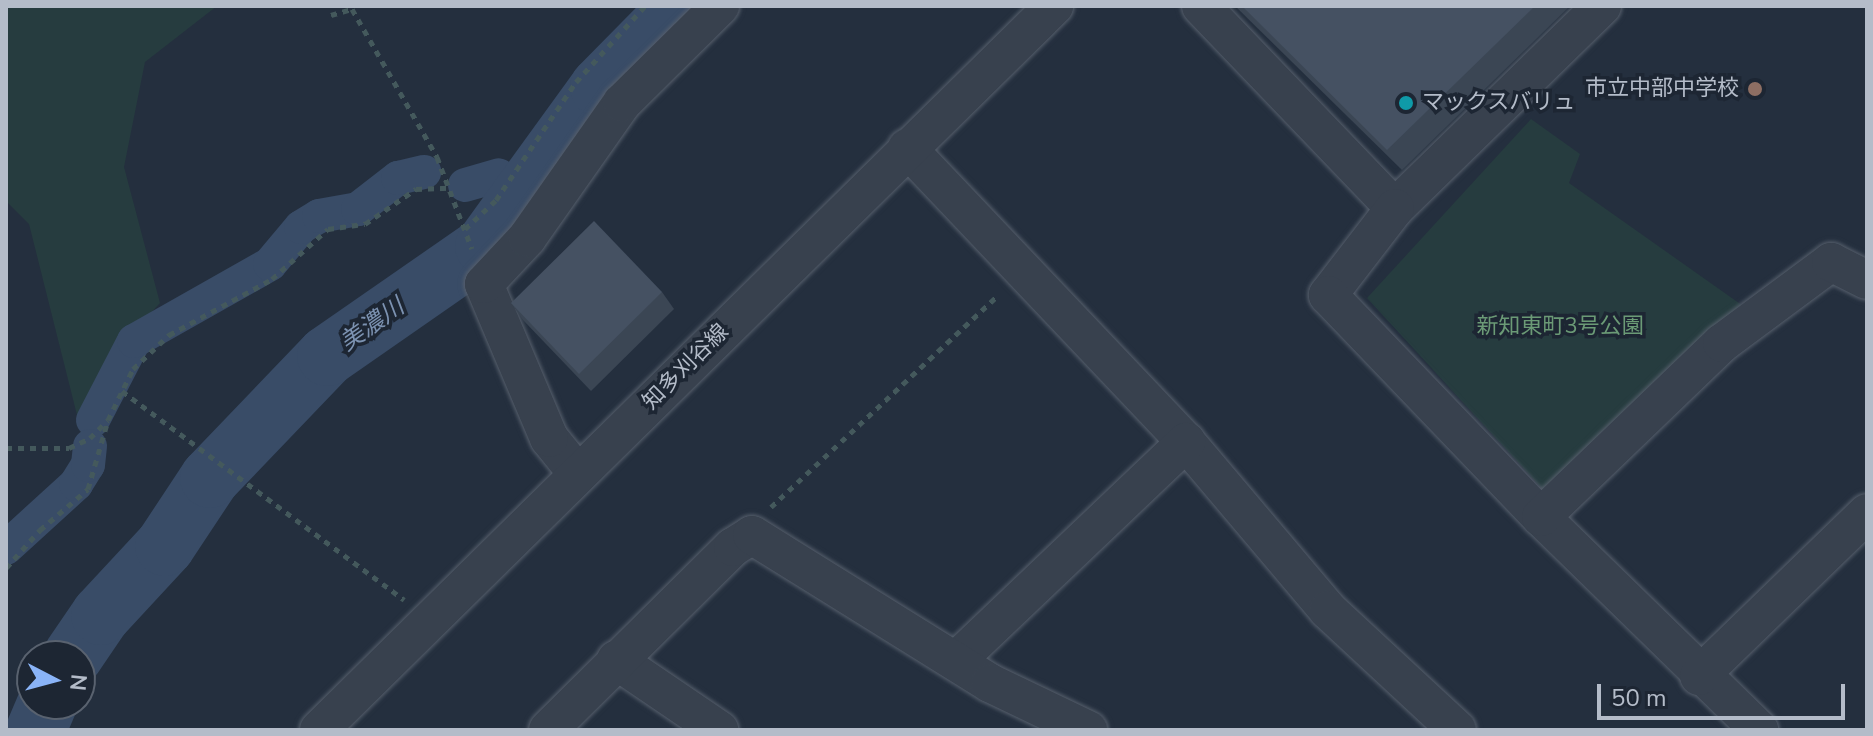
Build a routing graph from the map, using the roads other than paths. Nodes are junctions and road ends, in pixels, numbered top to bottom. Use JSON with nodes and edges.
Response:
{"nodes":[{"id":1,"x":720,"y":6,"type":"edge"},
{"id":2,"x":1054,"y":6,"type":"edge"},
{"id":3,"x":1201,"y":6,"type":"edge"},
{"id":4,"x":1602,"y":6,"type":"edge"},
{"id":5,"x":907,"y":148,"type":"junction"},
{"id":6,"x":1395,"y":208,"type":"junction"},
{"id":7,"x":1867,"y":280,"type":"edge"},
{"id":8,"x":1186,"y":442,"type":"junction"},
{"id":9,"x":578,"y":474,"type":"junction"},
{"id":10,"x":1867,"y":513,"type":"edge"},
{"id":11,"x":1541,"y":517,"type":"junction"},
{"id":12,"x":616,"y":660,"type":"junction"},
{"id":13,"x":956,"y":661,"type":"junction"},
{"id":14,"x":1699,"y":676,"type":"junction"},
{"id":15,"x":1449,"y":727,"type":"edge"},
{"id":16,"x":319,"y":730,"type":"edge"},
{"id":17,"x":548,"y":730,"type":"edge"},
{"id":18,"x":719,"y":730,"type":"edge"},
{"id":19,"x":1088,"y":730,"type":"edge"},
{"id":20,"x":1759,"y":730,"type":"edge"}],
"edges":[{"from":1,"to":9,"type":"street"},
{"from":2,"to":5,"type":"street","name":"知多刈谷線"},
{"from":3,"to":6,"type":"street"},
{"from":4,"to":6,"type":"street"},
{"from":5,"to":8,"type":"street"},
{"from":5,"to":9,"type":"street","name":"知多刈谷線"},
{"from":6,"to":11,"type":"street"},
{"from":7,"to":11,"type":"street"},
{"from":8,"to":13,"type":"street"},
{"from":8,"to":15,"type":"street"},
{"from":9,"to":16,"type":"street","name":"知多刈谷線"},
{"from":10,"to":14,"type":"street"},
{"from":11,"to":14,"type":"street"},
{"from":12,"to":13,"type":"street"},
{"from":12,"to":17,"type":"street"},
{"from":12,"to":18,"type":"street"},
{"from":13,"to":19,"type":"street"},
{"from":14,"to":20,"type":"street"}]}
